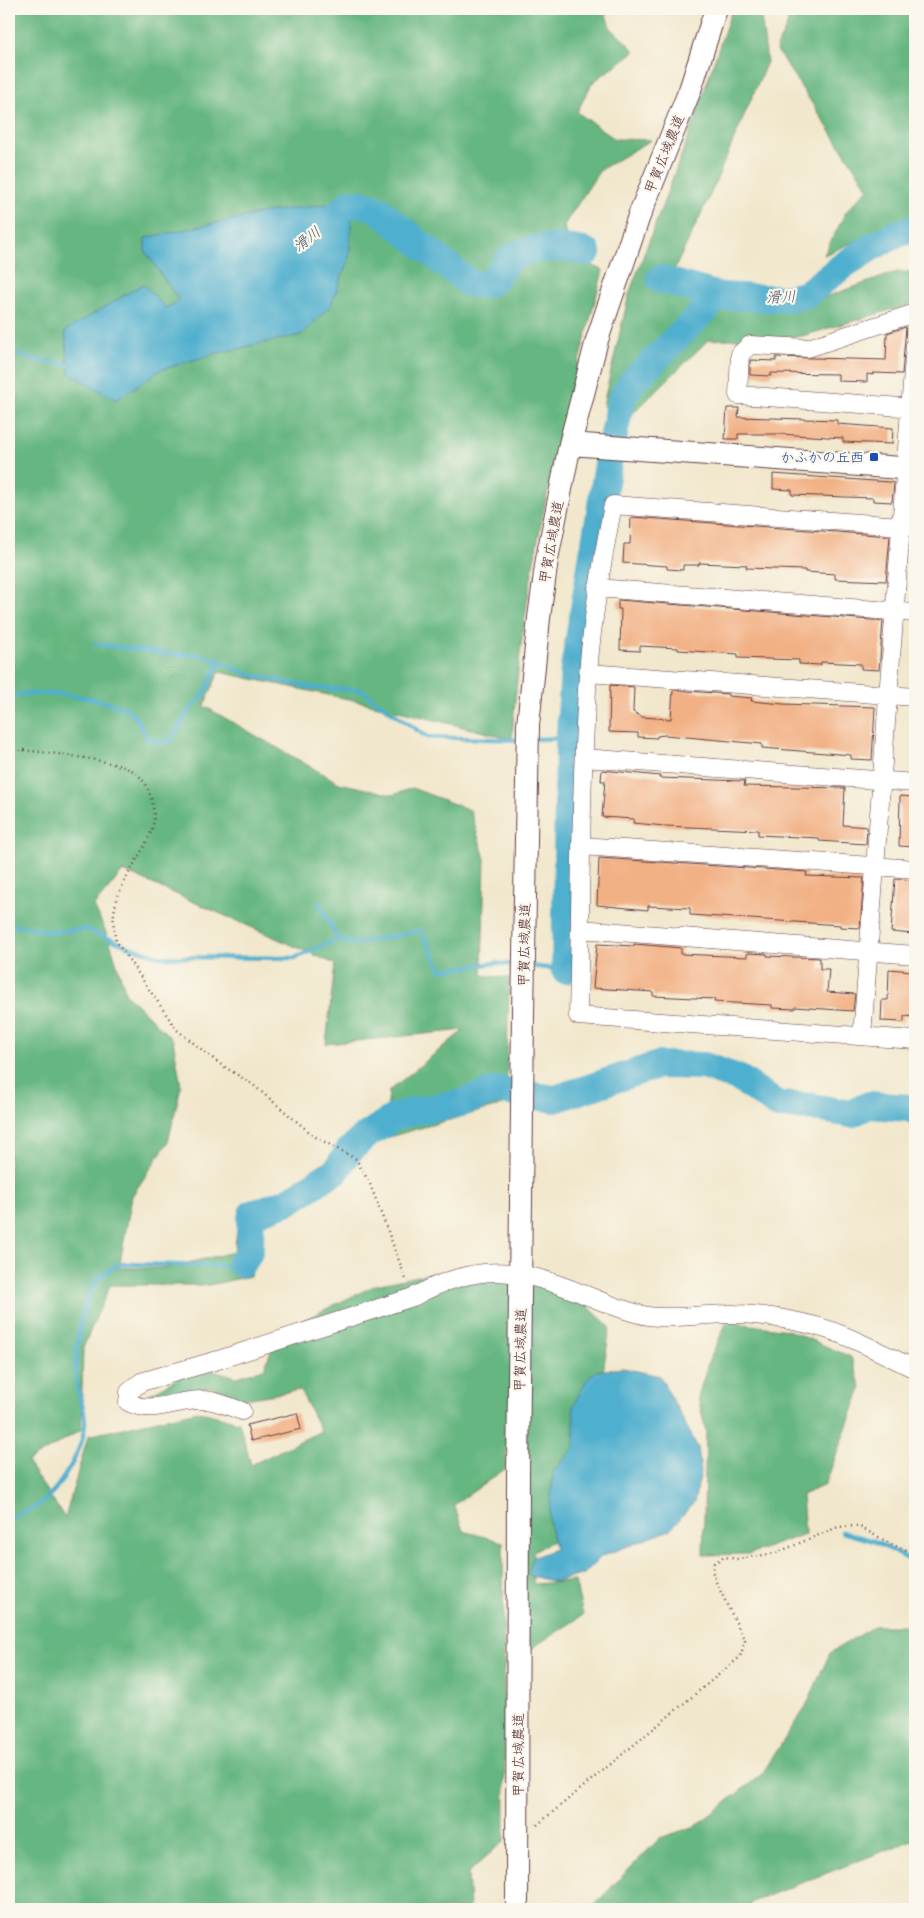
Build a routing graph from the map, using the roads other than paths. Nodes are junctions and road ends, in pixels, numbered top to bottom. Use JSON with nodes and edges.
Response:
{"nodes":[{"id":1,"x":716,"y":9,"type":"edge"},
{"id":2,"x":915,"y":313,"type":"edge"},
{"id":3,"x":915,"y":345,"type":"edge"},
{"id":4,"x":913,"y":408,"type":"edge"},
{"id":5,"x":570,"y":444,"type":"junction"},
{"id":6,"x":911,"y":469,"type":"edge"},
{"id":7,"x":908,"y":526,"type":"edge"},
{"id":8,"x":598,"y":588,"type":"junction"},
{"id":9,"x":894,"y":611,"type":"junction"},
{"id":10,"x":915,"y":613,"type":"edge"},
{"id":11,"x":588,"y":673,"type":"junction"},
{"id":12,"x":888,"y":695,"type":"junction"},
{"id":13,"x":915,"y":697,"type":"edge"},
{"id":14,"x":584,"y":758,"type":"junction"},
{"id":15,"x":882,"y":781,"type":"junction"},
{"id":16,"x":915,"y":783,"type":"edge"},
{"id":17,"x":581,"y":846,"type":"junction"},
{"id":18,"x":876,"y":866,"type":"junction"},
{"id":19,"x":915,"y":869,"type":"edge"},
{"id":20,"x":580,"y":929,"type":"junction"},
{"id":21,"x":868,"y":951,"type":"junction"},
{"id":22,"x":915,"y":955,"type":"edge"},
{"id":23,"x":862,"y":1036,"type":"junction"},
{"id":24,"x":915,"y":1040,"type":"edge"},
{"id":25,"x":520,"y":1274,"type":"junction"},
{"id":26,"x":915,"y":1369,"type":"edge"},
{"id":27,"x":242,"y":1411,"type":"dead end"},
{"id":28,"x":517,"y":1909,"type":"edge"}],
"edges":[{"from":1,"to":5,"type":"street","name":"甲賀広域農道"},
{"from":2,"to":4,"type":"street"},
{"from":3,"to":4,"type":"street"},
{"from":4,"to":6,"type":"street"},
{"from":5,"to":6,"type":"street"},
{"from":5,"to":25,"type":"street","name":"甲賀広域農道"},
{"from":6,"to":7,"type":"street"},
{"from":7,"to":8,"type":"street"},
{"from":7,"to":9,"type":"street"},
{"from":8,"to":9,"type":"street"},
{"from":8,"to":11,"type":"street"},
{"from":9,"to":10,"type":"street"},
{"from":9,"to":12,"type":"street"},
{"from":11,"to":12,"type":"street"},
{"from":11,"to":14,"type":"street"},
{"from":12,"to":13,"type":"street"},
{"from":12,"to":15,"type":"street"},
{"from":14,"to":15,"type":"street"},
{"from":14,"to":17,"type":"street"},
{"from":15,"to":16,"type":"street"},
{"from":15,"to":18,"type":"street"},
{"from":17,"to":18,"type":"street"},
{"from":17,"to":20,"type":"street"},
{"from":18,"to":19,"type":"street"},
{"from":18,"to":21,"type":"street"},
{"from":20,"to":21,"type":"street"},
{"from":20,"to":23,"type":"street"},
{"from":21,"to":22,"type":"street"},
{"from":21,"to":23,"type":"street"},
{"from":23,"to":24,"type":"street"},
{"from":25,"to":26,"type":"street"},
{"from":25,"to":27,"type":"street"},
{"from":25,"to":28,"type":"street","name":"甲賀広域農道"}]}
